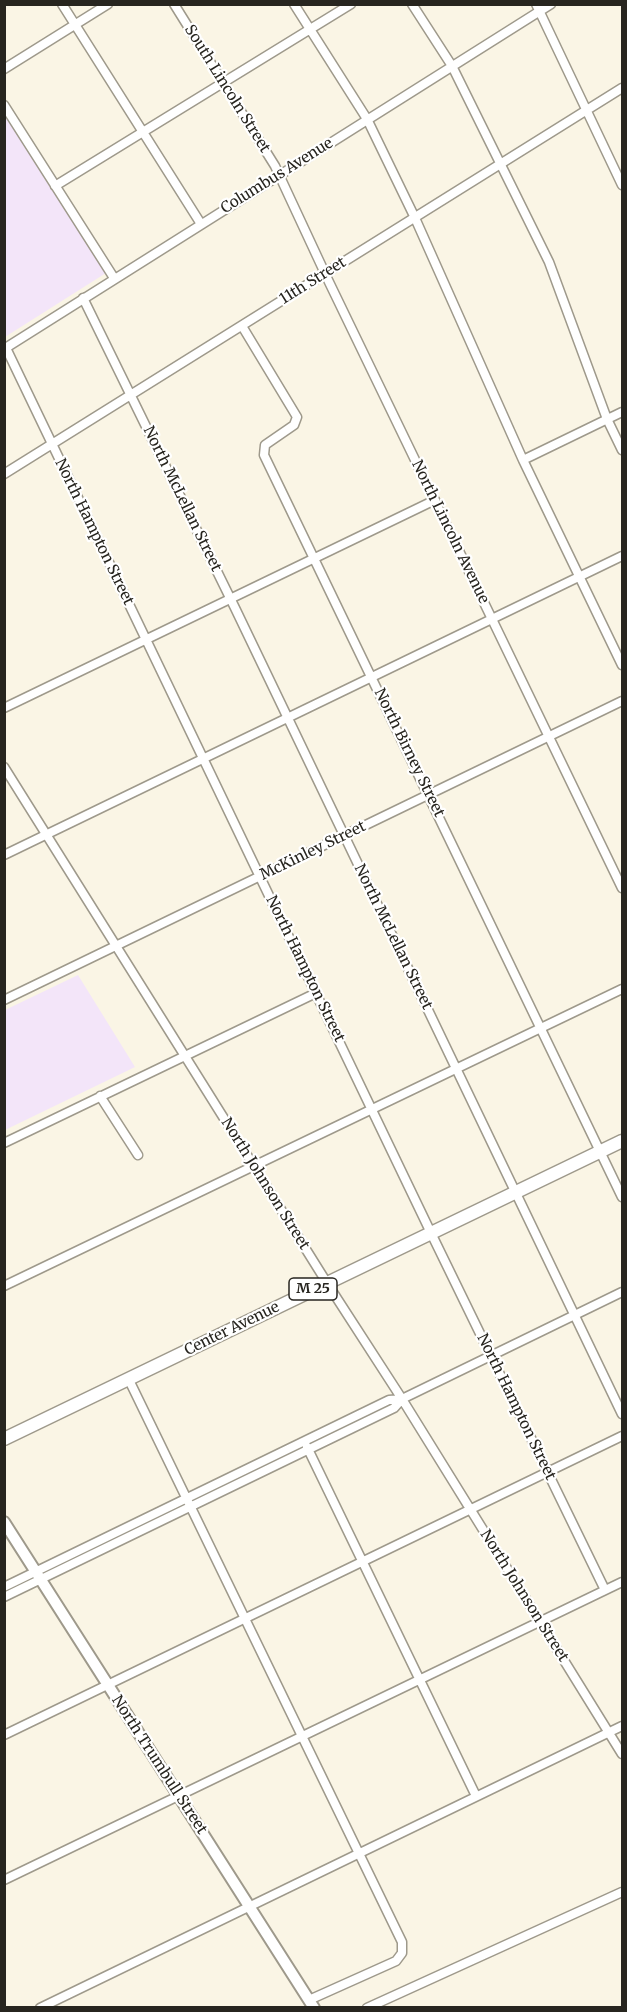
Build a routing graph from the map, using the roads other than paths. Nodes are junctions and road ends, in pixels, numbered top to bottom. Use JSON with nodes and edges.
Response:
{"nodes":[{"id":1,"x":62,"y":4,"type":"edge"},
{"id":2,"x":108,"y":4,"type":"edge"},
{"id":3,"x":174,"y":4,"type":"edge"},
{"id":4,"x":294,"y":4,"type":"edge"},
{"id":5,"x":351,"y":4,"type":"edge"},
{"id":6,"x":412,"y":4,"type":"edge"},
{"id":7,"x":551,"y":4,"type":"edge"},
{"id":8,"x":539,"y":8,"type":"edge"},
{"id":9,"x":75,"y":25,"type":"junction"},
{"id":10,"x":310,"y":30,"type":"junction"},
{"id":11,"x":452,"y":66,"type":"junction"},
{"id":12,"x":4,"y":69,"type":"edge"},
{"id":13,"x":223,"y":82,"type":"junction"},
{"id":14,"x":622,"y":88,"type":"edge"},
{"id":15,"x":4,"y":105,"type":"edge"},
{"id":16,"x":588,"y":110,"type":"junction"},
{"id":17,"x":367,"y":119,"type":"junction"},
{"id":18,"x":143,"y":132,"type":"junction"},
{"id":19,"x":501,"y":164,"type":"junction"},
{"id":20,"x":278,"y":175,"type":"junction"},
{"id":21,"x":622,"y":185,"type":"edge"},
{"id":22,"x":55,"y":186,"type":"junction"},
{"id":23,"x":415,"y":218,"type":"junction"},
{"id":24,"x":201,"y":224,"type":"junction"},
{"id":25,"x":325,"y":273,"type":"junction"},
{"id":26,"x":114,"y":278,"type":"junction"},
{"id":27,"x":83,"y":298,"type":"junction"},
{"id":28,"x":242,"y":326,"type":"junction"},
{"id":29,"x":5,"y":348,"type":"edge"},
{"id":30,"x":131,"y":396,"type":"junction"},
{"id":31,"x":622,"y":412,"type":"edge"},
{"id":32,"x":607,"y":419,"type":"junction"},
{"id":33,"x":52,"y":445,"type":"junction"},
{"id":34,"x":622,"y":450,"type":"edge"},
{"id":35,"x":523,"y":460,"type":"junction"},
{"id":36,"x":4,"y":474,"type":"edge"},
{"id":37,"x":435,"y":500,"type":"junction"},
{"id":38,"x":622,"y":556,"type":"edge"},
{"id":39,"x":315,"y":559,"type":"junction"},
{"id":40,"x":580,"y":576,"type":"junction"},
{"id":41,"x":231,"y":599,"type":"junction"},
{"id":42,"x":492,"y":619,"type":"junction"},
{"id":43,"x":146,"y":640,"type":"junction"},
{"id":44,"x":622,"y":664,"type":"edge"},
{"id":45,"x":373,"y":678,"type":"junction"},
{"id":46,"x":622,"y":701,"type":"edge"},
{"id":47,"x":4,"y":708,"type":"edge"},
{"id":48,"x":289,"y":719,"type":"junction"},
{"id":49,"x":549,"y":736,"type":"junction"},
{"id":50,"x":204,"y":759,"type":"junction"},
{"id":51,"x":4,"y":767,"type":"edge"},
{"id":52,"x":429,"y":795,"type":"junction"},
{"id":53,"x":48,"y":834,"type":"junction"},
{"id":54,"x":344,"y":836,"type":"junction"},
{"id":55,"x":4,"y":855,"type":"edge"},
{"id":56,"x":260,"y":876,"type":"junction"},
{"id":57,"x":622,"y":888,"type":"edge"},
{"id":58,"x":117,"y":946,"type":"junction"},
{"id":59,"x":622,"y":989,"type":"edge"},
{"id":60,"x":316,"y":993,"type":"junction"},
{"id":61,"x":4,"y":1000,"type":"edge"},
{"id":62,"x":542,"y":1029,"type":"junction"},
{"id":63,"x":184,"y":1055,"type":"junction"},
{"id":64,"x":457,"y":1069,"type":"junction"},
{"id":65,"x":100,"y":1096,"type":"junction"},
{"id":66,"x":373,"y":1110,"type":"junction"},
{"id":67,"x":622,"y":1141,"type":"edge"},
{"id":68,"x":4,"y":1143,"type":"edge"},
{"id":69,"x":601,"y":1152,"type":"junction"},
{"id":70,"x":138,"y":1155,"type":"dead end"},
{"id":71,"x":254,"y":1166,"type":"junction"},
{"id":72,"x":516,"y":1192,"type":"junction"},
{"id":73,"x":622,"y":1197,"type":"edge"},
{"id":74,"x":431,"y":1233,"type":"junction"},
{"id":75,"x":327,"y":1283,"type":"junction"},
{"id":76,"x":4,"y":1286,"type":"edge"},
{"id":77,"x":622,"y":1292,"type":"edge"},
{"id":78,"x":574,"y":1315,"type":"junction"},
{"id":79,"x":491,"y":1356,"type":"junction"},
{"id":80,"x":129,"y":1380,"type":"junction"},
{"id":81,"x":402,"y":1399,"type":"junction"},
{"id":82,"x":622,"y":1414,"type":"edge"},
{"id":83,"x":622,"y":1436,"type":"edge"},
{"id":84,"x":4,"y":1439,"type":"edge"},
{"id":85,"x":306,"y":1445,"type":"junction"},
{"id":86,"x":548,"y":1473,"type":"junction"},
{"id":87,"x":188,"y":1498,"type":"junction"},
{"id":88,"x":192,"y":1507,"type":"junction"},
{"id":89,"x":470,"y":1510,"type":"junction"},
{"id":90,"x":4,"y":1522,"type":"edge"},
{"id":91,"x":363,"y":1562,"type":"junction"},
{"id":92,"x":39,"y":1575,"type":"junction"},
{"id":93,"x":622,"y":1582,"type":"edge"},
{"id":94,"x":4,"y":1587,"type":"edge"},
{"id":95,"x":605,"y":1590,"type":"junction"},
{"id":96,"x":4,"y":1597,"type":"edge"},
{"id":97,"x":245,"y":1619,"type":"junction"},
{"id":98,"x":539,"y":1622,"type":"junction"},
{"id":99,"x":419,"y":1680,"type":"junction"},
{"id":100,"x":107,"y":1685,"type":"junction"},
{"id":101,"x":622,"y":1726,"type":"edge"},
{"id":102,"x":609,"y":1732,"type":"junction"},
{"id":103,"x":4,"y":1735,"type":"edge"},
{"id":104,"x":302,"y":1736,"type":"junction"},
{"id":105,"x":622,"y":1754,"type":"edge"},
{"id":106,"x":178,"y":1796,"type":"junction"},
{"id":107,"x":476,"y":1796,"type":"junction"},
{"id":108,"x":359,"y":1853,"type":"junction"},
{"id":109,"x":4,"y":1880,"type":"edge"},
{"id":110,"x":622,"y":1892,"type":"edge"},
{"id":111,"x":250,"y":1906,"type":"junction"},
{"id":112,"x":312,"y":2005,"type":"edge"},
{"id":113,"x":40,"y":2007,"type":"edge"},
{"id":114,"x":367,"y":2007,"type":"edge"}],
"edges":[{"from":1,"to":9,"type":"street"},
{"from":2,"to":9,"type":"street"},
{"from":3,"to":13,"type":"street","name":"South Lincoln Street"},
{"from":4,"to":10,"type":"street"},
{"from":5,"to":10,"type":"street"},
{"from":6,"to":11,"type":"street"},
{"from":7,"to":8,"type":"street","name":"Columbus Avenue"},
{"from":8,"to":11,"type":"street","name":"Columbus Avenue"},
{"from":8,"to":16,"type":"street"},
{"from":9,"to":12,"type":"street"},
{"from":9,"to":18,"type":"street"},
{"from":10,"to":13,"type":"street"},
{"from":10,"to":17,"type":"street"},
{"from":11,"to":17,"type":"street","name":"Columbus Avenue"},
{"from":11,"to":19,"type":"street"},
{"from":13,"to":18,"type":"street"},
{"from":13,"to":20,"type":"street","name":"South Lincoln Street"},
{"from":14,"to":16,"type":"street","name":"11th Street"},
{"from":15,"to":22,"type":"street"},
{"from":16,"to":19,"type":"street","name":"11th Street"},
{"from":16,"to":21,"type":"street"},
{"from":17,"to":20,"type":"street","name":"Columbus Avenue"},
{"from":17,"to":23,"type":"street"},
{"from":18,"to":22,"type":"street"},
{"from":18,"to":24,"type":"street"},
{"from":19,"to":23,"type":"street","name":"11th Street"},
{"from":19,"to":32,"type":"street"},
{"from":20,"to":24,"type":"street","name":"Columbus Avenue"},
{"from":20,"to":25,"type":"street","name":"North Lincoln Avenue"},
{"from":22,"to":26,"type":"street"},
{"from":23,"to":25,"type":"street","name":"11th Street"},
{"from":23,"to":35,"type":"street"},
{"from":24,"to":26,"type":"street","name":"Columbus Avenue"},
{"from":25,"to":28,"type":"street","name":"11th Street"},
{"from":25,"to":37,"type":"street","name":"North Lincoln Avenue"},
{"from":26,"to":27,"type":"street","name":"Columbus Avenue"},
{"from":27,"to":29,"type":"street","name":"Columbus Avenue"},
{"from":27,"to":30,"type":"street","name":"North McLellan Street"},
{"from":28,"to":30,"type":"street","name":"11th Street"},
{"from":28,"to":39,"type":"street","name":"North Birney Street"},
{"from":29,"to":33,"type":"street","name":"North Hampton Street"},
{"from":30,"to":33,"type":"street","name":"11th Street"},
{"from":30,"to":41,"type":"street","name":"North McLellan Street"},
{"from":31,"to":32,"type":"street"},
{"from":32,"to":34,"type":"street"},
{"from":32,"to":35,"type":"street"},
{"from":33,"to":36,"type":"street","name":"11th Street"},
{"from":33,"to":43,"type":"street","name":"North Hampton Street"},
{"from":35,"to":40,"type":"street"},
{"from":37,"to":39,"type":"street"},
{"from":37,"to":42,"type":"street","name":"North Lincoln Avenue"},
{"from":38,"to":40,"type":"street"},
{"from":39,"to":41,"type":"street"},
{"from":39,"to":45,"type":"street","name":"North Birney Street"},
{"from":40,"to":42,"type":"street"},
{"from":40,"to":44,"type":"street"},
{"from":41,"to":43,"type":"street"},
{"from":41,"to":48,"type":"street","name":"North McLellan Street"},
{"from":42,"to":45,"type":"street"},
{"from":42,"to":49,"type":"street","name":"North Lincoln Avenue"},
{"from":43,"to":47,"type":"street"},
{"from":43,"to":50,"type":"street","name":"North Hampton Street"},
{"from":45,"to":48,"type":"street"},
{"from":45,"to":52,"type":"street","name":"North Birney Street"},
{"from":46,"to":49,"type":"street","name":"McKinley Street"},
{"from":48,"to":50,"type":"street"},
{"from":48,"to":54,"type":"street","name":"North McLellan Street"},
{"from":49,"to":52,"type":"street","name":"McKinley Street"},
{"from":49,"to":57,"type":"street","name":"North Lincoln Avenue"},
{"from":50,"to":53,"type":"street"},
{"from":50,"to":56,"type":"street","name":"North Hampton Street"},
{"from":51,"to":53,"type":"street","name":"North Johnson Street"},
{"from":52,"to":54,"type":"street","name":"McKinley Street"},
{"from":52,"to":62,"type":"street","name":"North Birney Street"},
{"from":53,"to":55,"type":"street"},
{"from":53,"to":58,"type":"street","name":"North Johnson Street"},
{"from":54,"to":56,"type":"street","name":"McKinley Street"},
{"from":54,"to":64,"type":"street","name":"North McLellan Street"},
{"from":56,"to":58,"type":"street","name":"McKinley Street"},
{"from":56,"to":60,"type":"street","name":"North Hampton Street"},
{"from":58,"to":61,"type":"street","name":"McKinley Street"},
{"from":58,"to":63,"type":"street","name":"North Johnson Street"},
{"from":59,"to":62,"type":"street"},
{"from":60,"to":63,"type":"street"},
{"from":60,"to":66,"type":"street","name":"North Hampton Street"},
{"from":62,"to":64,"type":"street"},
{"from":62,"to":69,"type":"street","name":"North Birney Street"},
{"from":63,"to":65,"type":"street"},
{"from":63,"to":71,"type":"street","name":"North Johnson Street"},
{"from":64,"to":66,"type":"street"},
{"from":64,"to":72,"type":"street","name":"North McLellan Street"},
{"from":65,"to":68,"type":"street"},
{"from":65,"to":70,"type":"street"},
{"from":66,"to":71,"type":"street"},
{"from":66,"to":74,"type":"street","name":"North Hampton Street"},
{"from":67,"to":69,"type":"highway","name":"Center Avenue","number":"M 25"},
{"from":69,"to":72,"type":"highway","name":"Center Avenue","number":"M 25"},
{"from":69,"to":73,"type":"street","name":"North Birney Street"},
{"from":71,"to":75,"type":"street","name":"North Johnson Street"},
{"from":71,"to":76,"type":"street"},
{"from":72,"to":74,"type":"highway","name":"Center Avenue","number":"M 25"},
{"from":72,"to":78,"type":"street","name":"North McLellan Street"},
{"from":74,"to":75,"type":"highway","name":"Center Avenue","number":"M 25"},
{"from":74,"to":79,"type":"street","name":"North Hampton Street"},
{"from":75,"to":80,"type":"highway","name":"Center Avenue","number":"M 25"},
{"from":75,"to":81,"type":"street","name":"North Johnson Street"},
{"from":77,"to":78,"type":"street"},
{"from":78,"to":79,"type":"street"},
{"from":78,"to":82,"type":"street","name":"North McLellan Street"},
{"from":79,"to":81,"type":"street"},
{"from":79,"to":86,"type":"street","name":"North Hampton Street"},
{"from":80,"to":84,"type":"highway","name":"Center Avenue","number":"M 25"},
{"from":80,"to":87,"type":"street"},
{"from":81,"to":85,"type":"street"},
{"from":81,"to":89,"type":"street","name":"North Johnson Street"},
{"from":83,"to":86,"type":"street"},
{"from":85,"to":87,"type":"street"},
{"from":85,"to":88,"type":"street"},
{"from":85,"to":91,"type":"street"},
{"from":86,"to":89,"type":"street"},
{"from":86,"to":95,"type":"street","name":"North Hampton Street"},
{"from":87,"to":88,"type":"street"},
{"from":87,"to":92,"type":"street"},
{"from":88,"to":92,"type":"street"},
{"from":88,"to":97,"type":"street"},
{"from":89,"to":91,"type":"street"},
{"from":89,"to":98,"type":"street","name":"North Johnson Street"},
{"from":90,"to":92,"type":"main road","name":"North Trumbull Street"},
{"from":91,"to":97,"type":"street"},
{"from":91,"to":99,"type":"street"},
{"from":92,"to":94,"type":"street"},
{"from":92,"to":96,"type":"street"},
{"from":92,"to":100,"type":"main road","name":"North Trumbull Street"},
{"from":93,"to":95,"type":"street"},
{"from":95,"to":98,"type":"street"},
{"from":97,"to":100,"type":"street"},
{"from":97,"to":104,"type":"street"},
{"from":98,"to":99,"type":"street"},
{"from":98,"to":102,"type":"street","name":"North Johnson Street"},
{"from":99,"to":104,"type":"street"},
{"from":99,"to":107,"type":"street"},
{"from":100,"to":103,"type":"street"},
{"from":100,"to":106,"type":"main road","name":"North Trumbull Street"},
{"from":101,"to":102,"type":"street"},
{"from":102,"to":105,"type":"street","name":"North Johnson Street"},
{"from":102,"to":107,"type":"street"},
{"from":104,"to":106,"type":"street"},
{"from":104,"to":108,"type":"street"},
{"from":106,"to":109,"type":"street"},
{"from":106,"to":111,"type":"main road","name":"North Trumbull Street"},
{"from":107,"to":108,"type":"street"},
{"from":108,"to":111,"type":"street"},
{"from":108,"to":112,"type":"street"},
{"from":110,"to":114,"type":"street"},
{"from":111,"to":112,"type":"main road","name":"North Trumbull Street"},
{"from":111,"to":113,"type":"street"}]}
